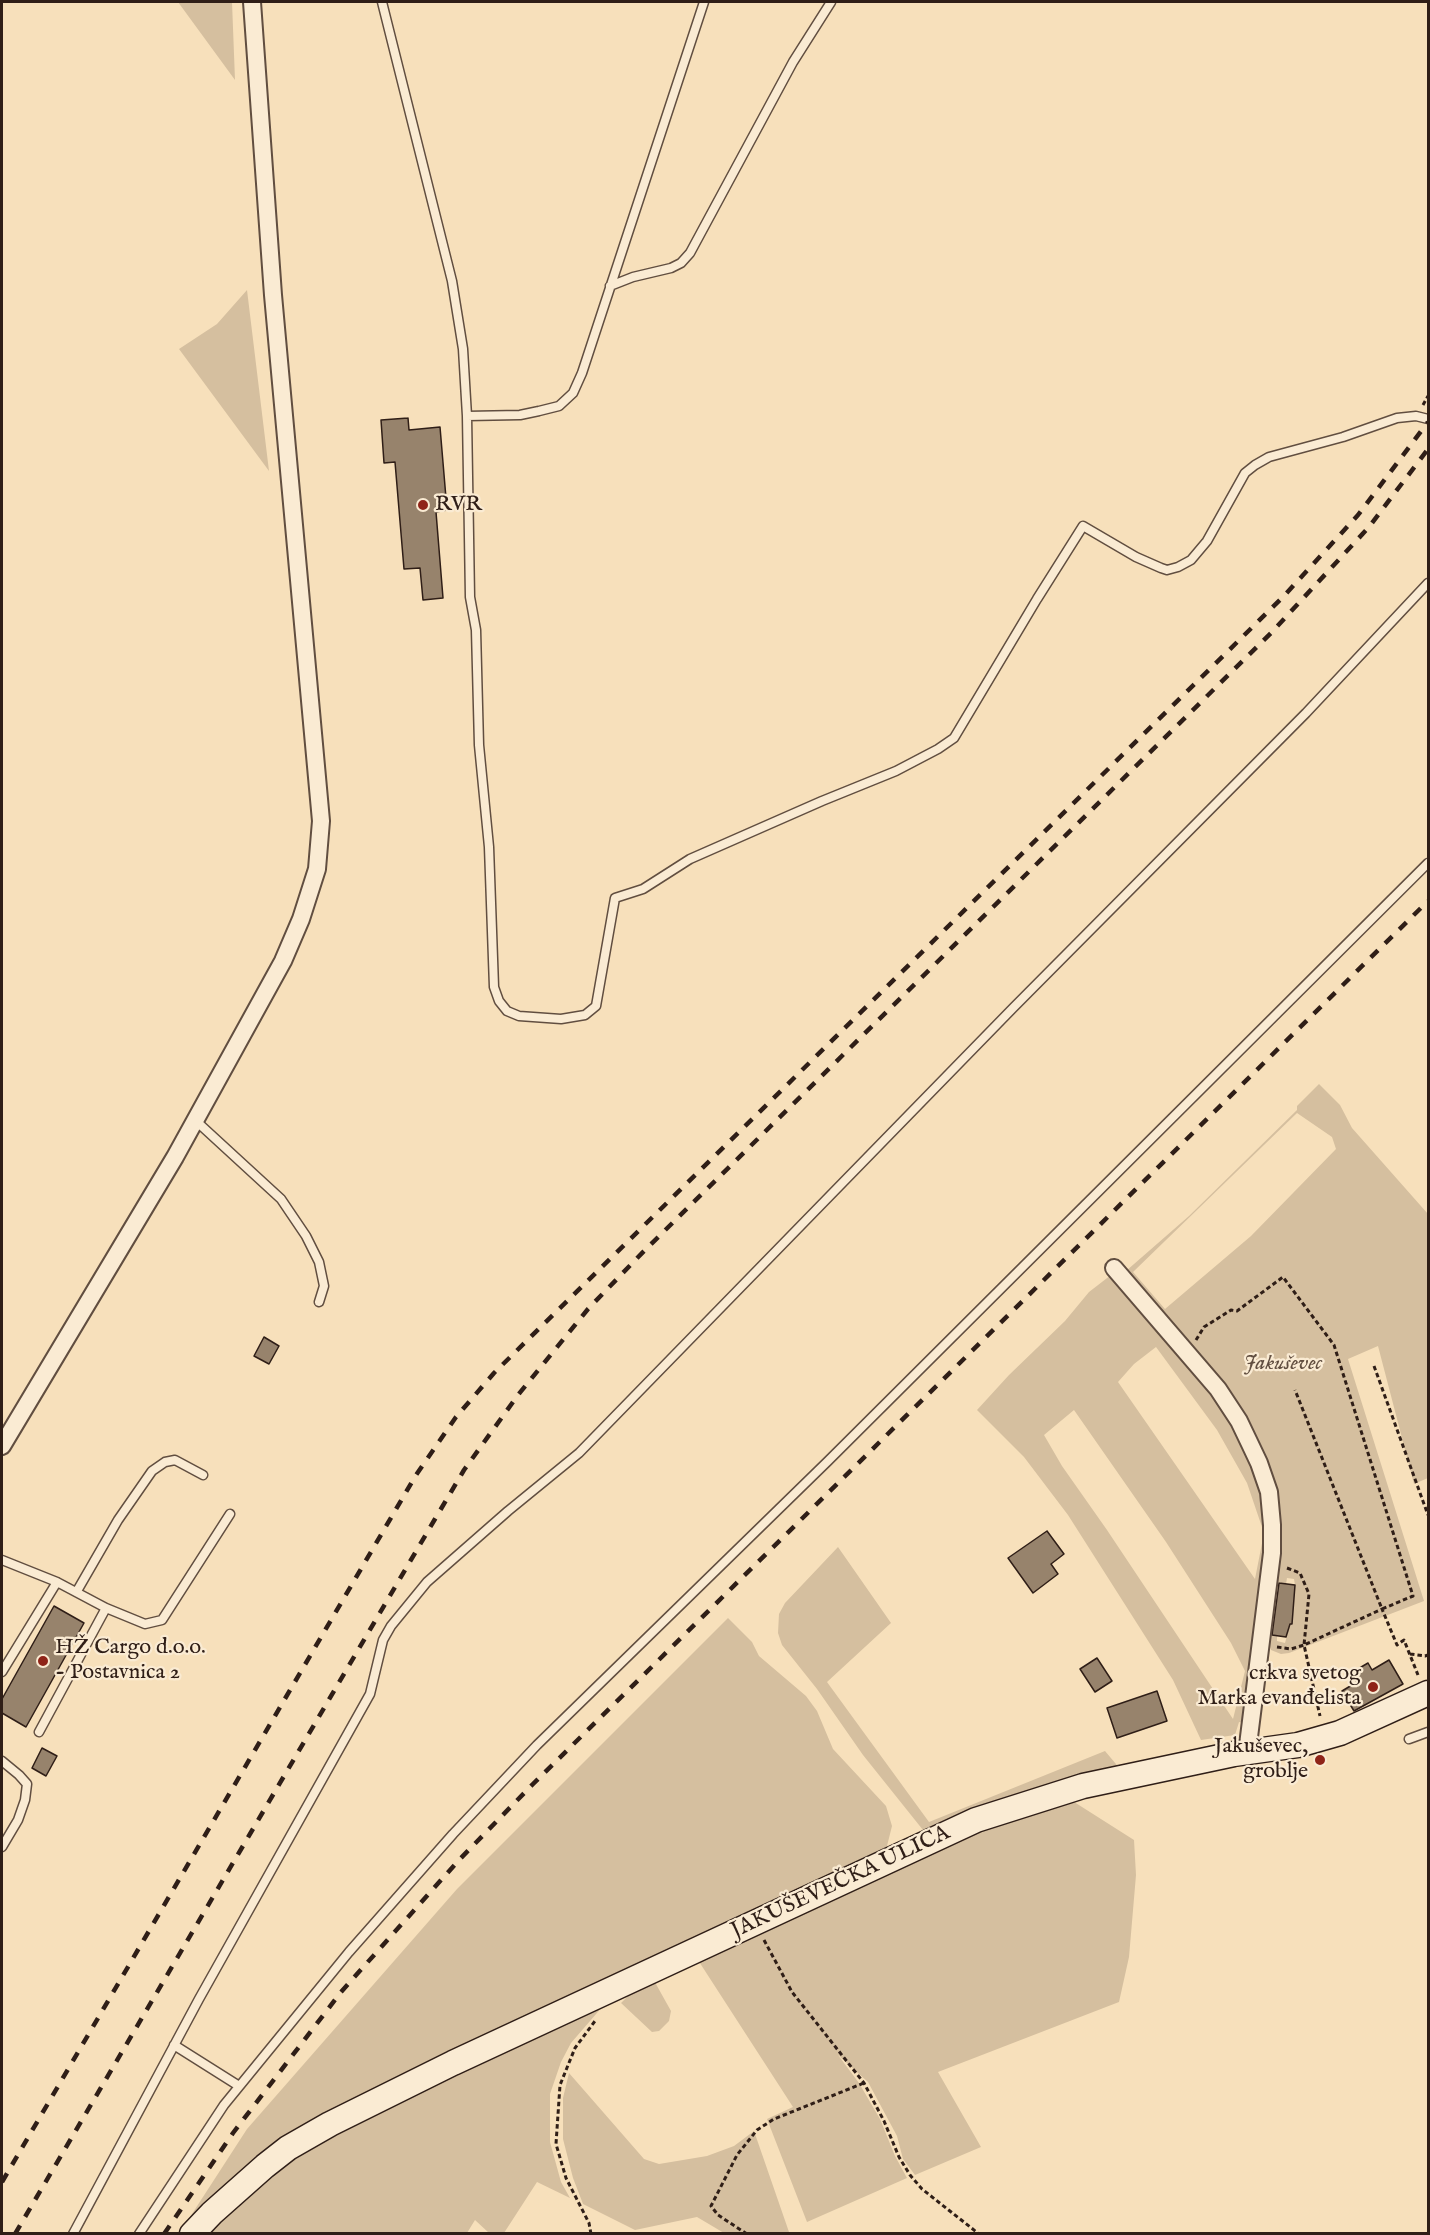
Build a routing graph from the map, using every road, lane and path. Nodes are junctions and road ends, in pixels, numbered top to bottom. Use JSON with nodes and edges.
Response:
{"nodes":[{"id":1,"x":252,"y":2,"type":"edge"},
{"id":2,"x":382,"y":2,"type":"edge"},
{"id":3,"x":704,"y":2,"type":"edge"},
{"id":4,"x":831,"y":2,"type":"edge"},
{"id":5,"x":610,"y":286,"type":"junction"},
{"id":6,"x":467,"y":416,"type":"junction"},
{"id":7,"x":1428,"y":419,"type":"edge"},
{"id":8,"x":1428,"y":583,"type":"edge"},
{"id":9,"x":1428,"y":862,"type":"edge"},
{"id":10,"x":194,"y":1120,"type":"junction"},
{"id":11,"x":1114,"y":1268,"type":"dead end"},
{"id":12,"x":319,"y":1302,"type":"dead end"},
{"id":13,"x":1195,"y":1341,"type":"dead end"},
{"id":14,"x":1374,"y":1366,"type":"dead end"},
{"id":15,"x":1295,"y":1390,"type":"dead end"},
{"id":16,"x":2,"y":1446,"type":"edge"},
{"id":17,"x":203,"y":1475,"type":"dead end"},
{"id":18,"x":230,"y":1514,"type":"dead end"},
{"id":19,"x":1428,"y":1515,"type":"edge"},
{"id":20,"x":2,"y":1560,"type":"edge"},
{"id":21,"x":1275,"y":1566,"type":"junction"},
{"id":22,"x":57,"y":1582,"type":"junction"},
{"id":23,"x":77,"y":1591,"type":"junction"},
{"id":24,"x":106,"y":1608,"type":"junction"},
{"id":25,"x":1382,"y":1609,"type":"junction"},
{"id":26,"x":1272,"y":1639,"type":"dead end"},
{"id":27,"x":1304,"y":1645,"type":"junction"},
{"id":28,"x":1410,"y":1654,"type":"junction"},
{"id":29,"x":1428,"y":1655,"type":"edge"},
{"id":30,"x":2,"y":1672,"type":"edge"},
{"id":31,"x":1425,"y":1689,"type":"edge"},
{"id":32,"x":1322,"y":1724,"type":"dead end"},
{"id":33,"x":39,"y":1732,"type":"dead end"},
{"id":34,"x":1428,"y":1732,"type":"edge"},
{"id":35,"x":1409,"y":1739,"type":"dead end"},
{"id":36,"x":1247,"y":1753,"type":"junction"},
{"id":37,"x":2,"y":1761,"type":"edge"},
{"id":38,"x":2,"y":1847,"type":"edge"},
{"id":39,"x":758,"y":1921,"type":"junction"},
{"id":40,"x":596,"y":2021,"type":"dead end"},
{"id":41,"x":174,"y":2045,"type":"junction"},
{"id":42,"x":864,"y":2084,"type":"junction"},
{"id":43,"x":239,"y":2086,"type":"junction"},
{"id":44,"x":73,"y":2234,"type":"edge"},
{"id":45,"x":139,"y":2234,"type":"edge"},
{"id":46,"x":192,"y":2234,"type":"edge"},
{"id":47,"x":591,"y":2234,"type":"edge"},
{"id":48,"x":747,"y":2234,"type":"edge"},
{"id":49,"x":979,"y":2234,"type":"edge"}],
"edges":[{"from":1,"to":10,"type":"street"},
{"from":2,"to":6,"type":"lane"},
{"from":3,"to":5,"type":"lane"},
{"from":4,"to":5,"type":"lane"},
{"from":5,"to":6,"type":"lane"},
{"from":6,"to":7,"type":"lane"},
{"from":8,"to":41,"type":"lane"},
{"from":9,"to":43,"type":"lane"},
{"from":10,"to":12,"type":"lane"},
{"from":10,"to":16,"type":"street"},
{"from":11,"to":21,"type":"street"},
{"from":13,"to":25,"type":"path"},
{"from":14,"to":19,"type":"path"},
{"from":15,"to":25,"type":"path"},
{"from":17,"to":23,"type":"lane"},
{"from":18,"to":24,"type":"lane"},
{"from":20,"to":22,"type":"lane"},
{"from":21,"to":27,"type":"path"},
{"from":21,"to":36,"type":"street"},
{"from":22,"to":23,"type":"lane"},
{"from":22,"to":30,"type":"lane"},
{"from":23,"to":24,"type":"lane"},
{"from":24,"to":33,"type":"lane"},
{"from":25,"to":27,"type":"path"},
{"from":25,"to":28,"type":"path"},
{"from":26,"to":27,"type":"path"},
{"from":27,"to":32,"type":"path"},
{"from":28,"to":29,"type":"path"},
{"from":28,"to":31,"type":"path"},
{"from":31,"to":36,"type":"main road","name":"JAKUŠEVEČKA ULICA"},
{"from":34,"to":35,"type":"lane"},
{"from":36,"to":39,"type":"main road","name":"JAKUŠEVEČKA ULICA"},
{"from":37,"to":38,"type":"lane"},
{"from":39,"to":42,"type":"path"},
{"from":39,"to":46,"type":"main road","name":"JAKUŠEVEČKA ULICA"},
{"from":40,"to":47,"type":"path"},
{"from":41,"to":43,"type":"lane"},
{"from":41,"to":44,"type":"lane"},
{"from":42,"to":48,"type":"path"},
{"from":42,"to":49,"type":"path"},
{"from":43,"to":45,"type":"lane"}]}
